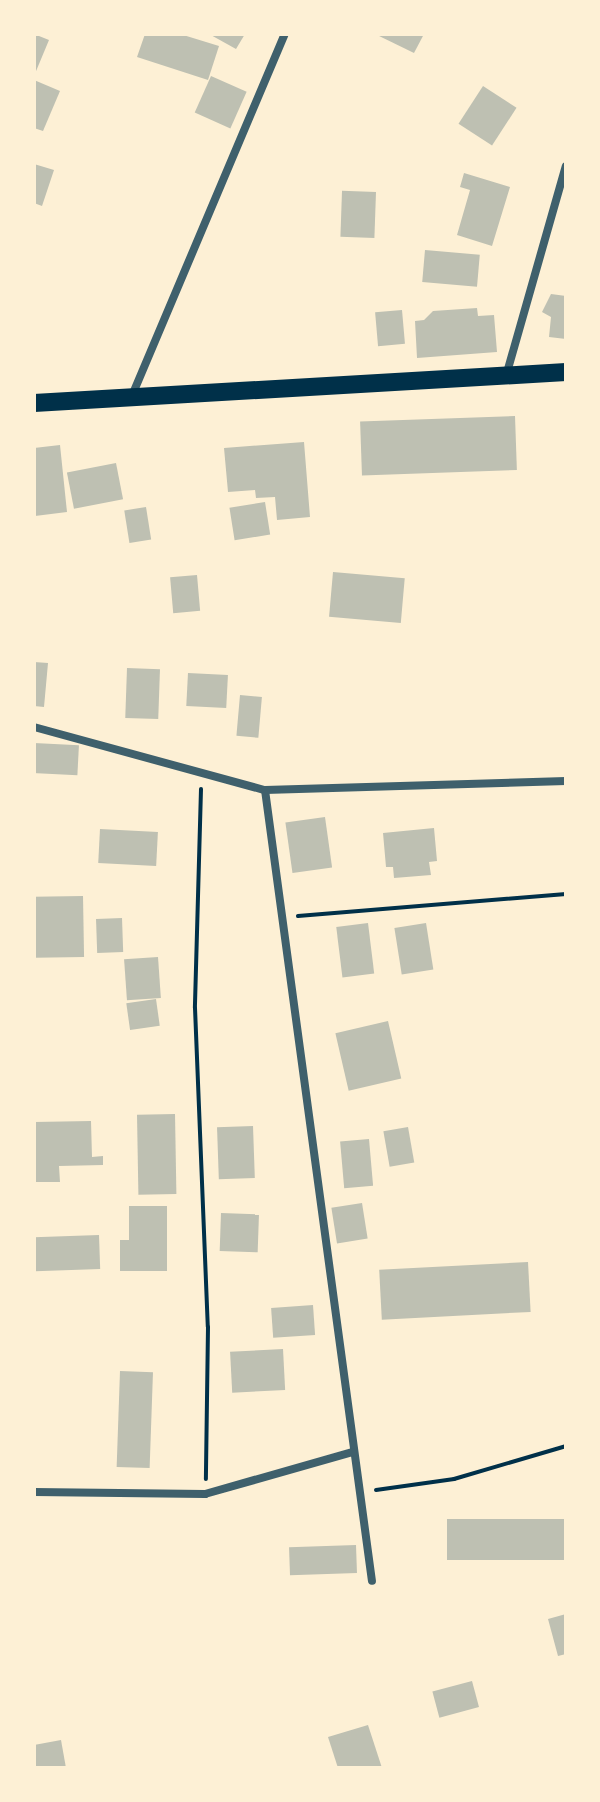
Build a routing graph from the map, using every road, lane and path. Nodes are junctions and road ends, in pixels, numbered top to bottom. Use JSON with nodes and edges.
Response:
{"nodes":[{"id":1,"x":285,"y":34,"type":"edge"},
{"id":2,"x":566,"y":166,"type":"edge"},
{"id":3,"x":566,"y":372,"type":"edge"},
{"id":4,"x":506,"y":376,"type":"junction"},
{"id":5,"x":131,"y":399,"type":"junction"},
{"id":6,"x":34,"y":403,"type":"edge"},
{"id":7,"x":34,"y":727,"type":"edge"},
{"id":8,"x":201,"y":775,"type":"junction"},
{"id":9,"x":566,"y":781,"type":"edge"},
{"id":10,"x":265,"y":790,"type":"junction"},
{"id":11,"x":566,"y":894,"type":"edge"},
{"id":12,"x":283,"y":917,"type":"junction"},
{"id":13,"x":566,"y":1446,"type":"edge"},
{"id":14,"x":352,"y":1452,"type":"junction"},
{"id":15,"x":34,"y":1492,"type":"edge"},
{"id":16,"x":358,"y":1493,"type":"junction"},
{"id":17,"x":205,"y":1494,"type":"junction"},
{"id":18,"x":372,"y":1581,"type":"dead end"}],
"edges":[{"from":1,"to":5,"type":"street"},
{"from":2,"to":4,"type":"street"},
{"from":3,"to":4,"type":"highway"},
{"from":4,"to":5,"type":"highway"},
{"from":5,"to":6,"type":"highway"},
{"from":7,"to":8,"type":"street"},
{"from":8,"to":10,"type":"street"},
{"from":8,"to":17,"type":"path"},
{"from":9,"to":10,"type":"street"},
{"from":10,"to":12,"type":"street"},
{"from":11,"to":12,"type":"path"},
{"from":12,"to":14,"type":"street"},
{"from":13,"to":16,"type":"path"},
{"from":14,"to":16,"type":"street"},
{"from":14,"to":17,"type":"street"},
{"from":15,"to":17,"type":"street"},
{"from":16,"to":18,"type":"street"}]}
